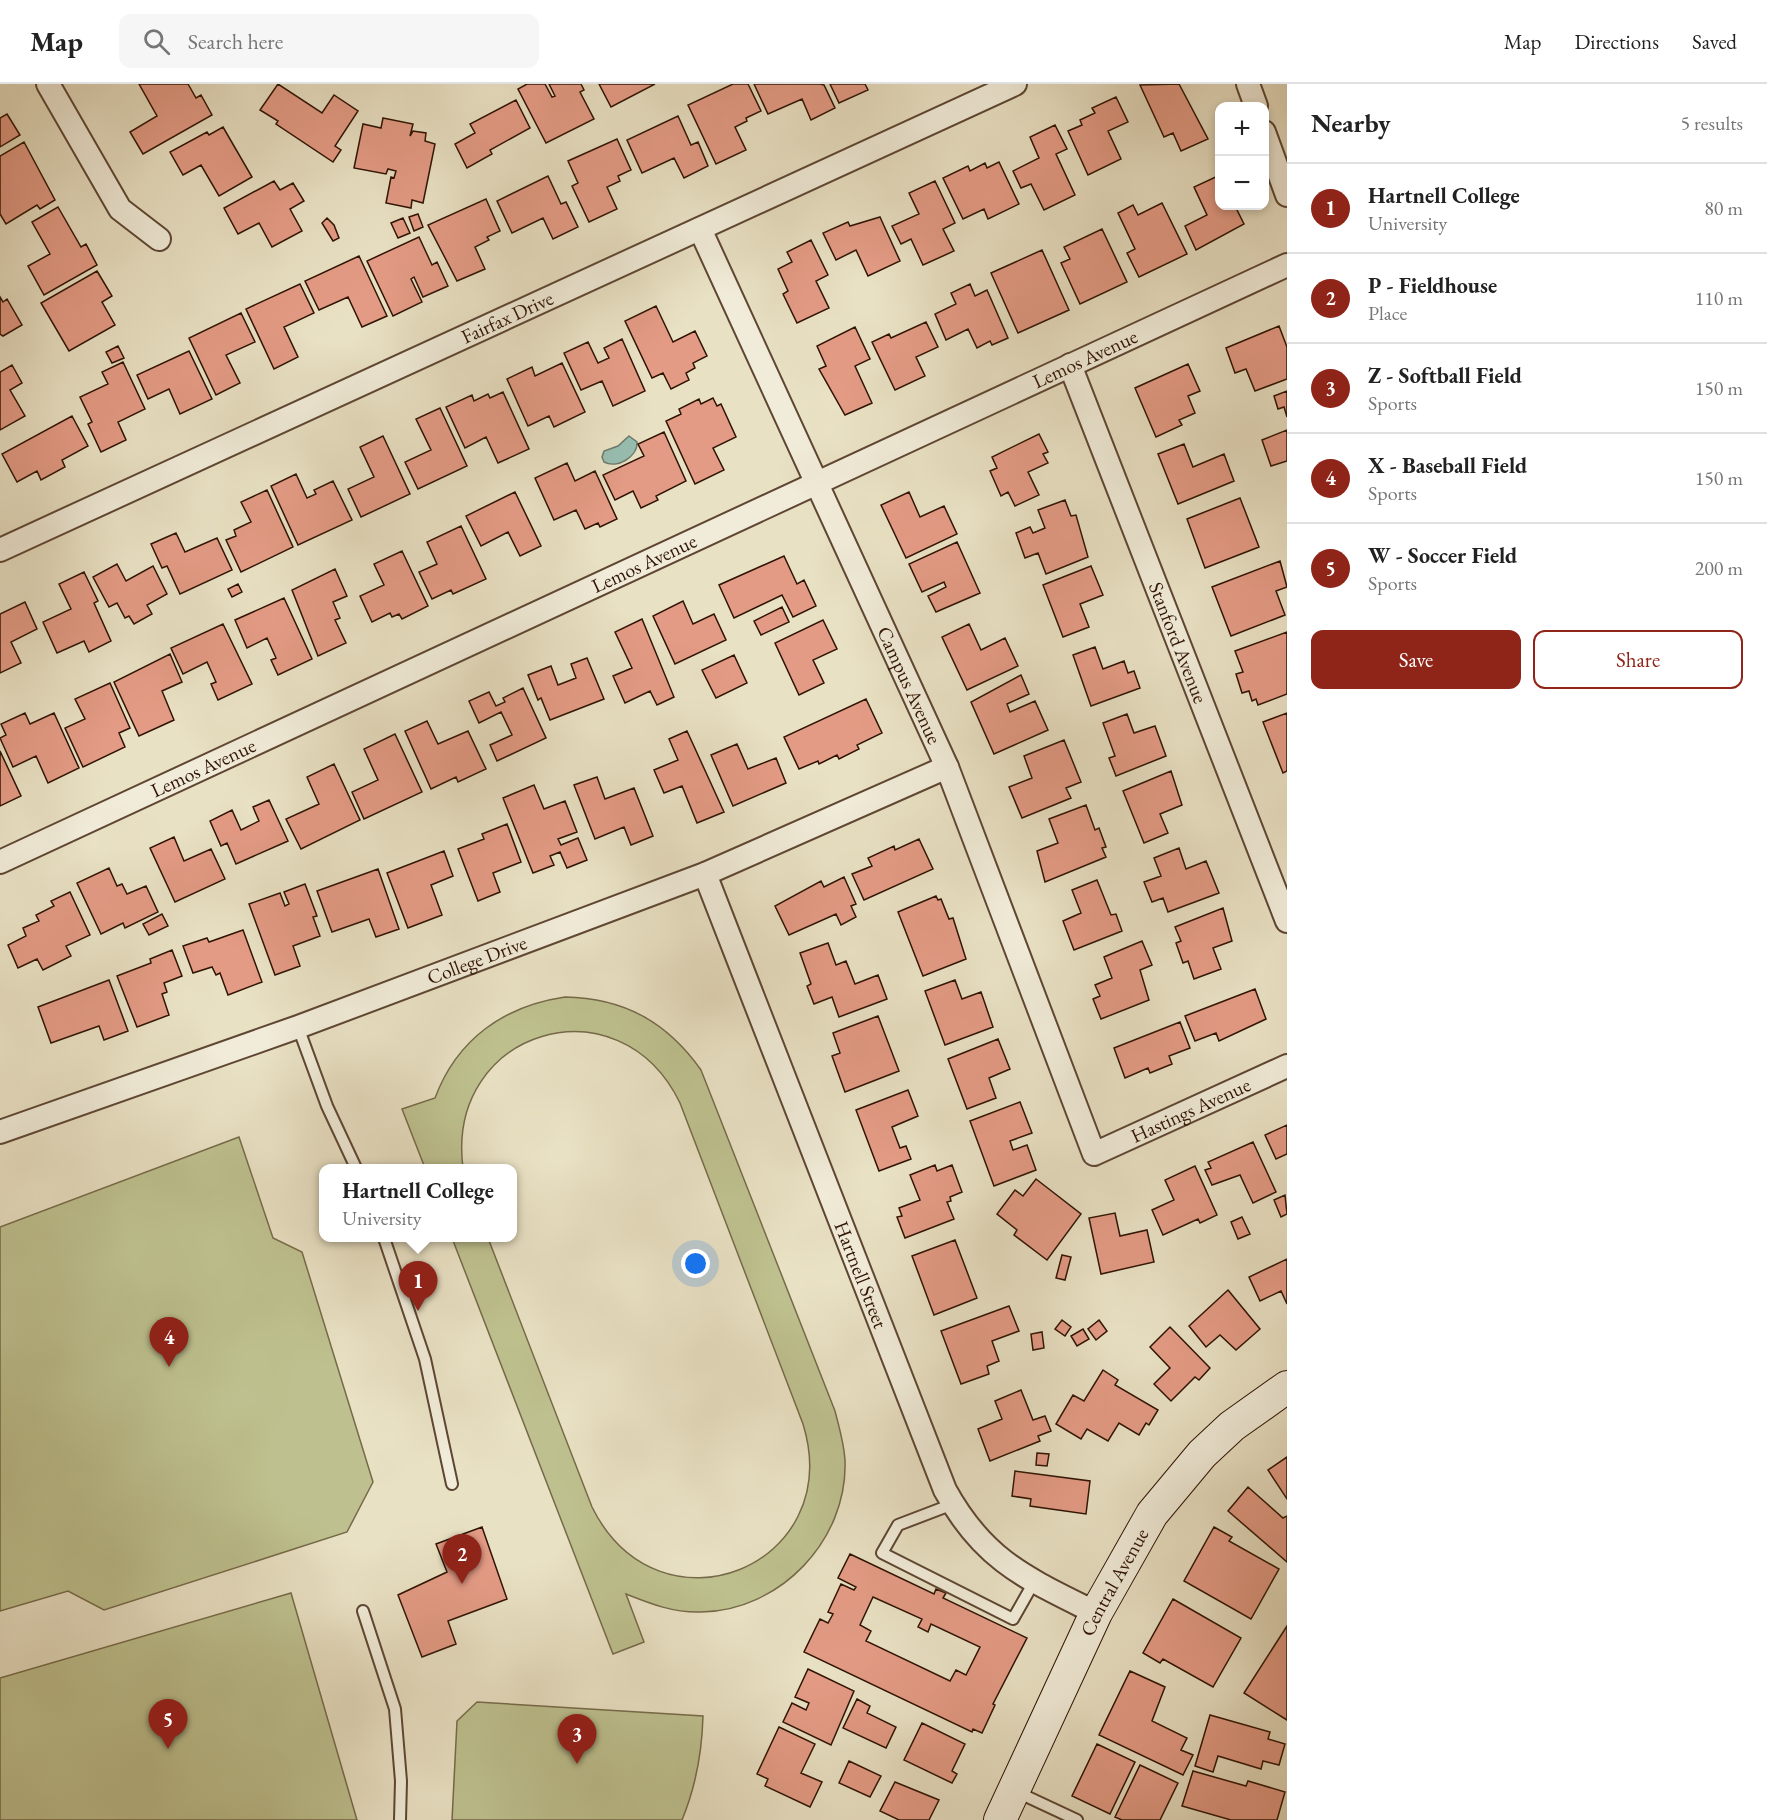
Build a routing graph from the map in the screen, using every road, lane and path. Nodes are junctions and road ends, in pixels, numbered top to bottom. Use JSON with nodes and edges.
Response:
{"nodes":[{"id":1,"x":48,"y":84,"type":"edge"},
{"id":2,"x":1015,"y":84,"type":"edge"},
{"id":3,"x":1248,"y":84,"type":"edge"},
{"id":4,"x":1255,"y":102,"type":"edge"},
{"id":5,"x":1269,"y":146,"type":"edge"},
{"id":6,"x":1287,"y":195,"type":"edge"},
{"id":7,"x":700,"y":229,"type":"junction"},
{"id":8,"x":159,"y":239,"type":"dead end"},
{"id":9,"x":1287,"y":265,"type":"edge"},
{"id":10,"x":1070,"y":365,"type":"junction"},
{"id":11,"x":815,"y":482,"type":"junction"},
{"id":12,"x":0,"y":550,"type":"edge"},
{"id":13,"x":947,"y":767,"type":"junction"},
{"id":14,"x":0,"y":862,"type":"edge"},
{"id":15,"x":705,"y":874,"type":"junction"},
{"id":16,"x":1287,"y":921,"type":"edge"},
{"id":17,"x":298,"y":1027,"type":"junction"},
{"id":18,"x":1287,"y":1066,"type":"edge"},
{"id":19,"x":0,"y":1132,"type":"edge"},
{"id":20,"x":1094,"y":1154,"type":"joint"},
{"id":21,"x":354,"y":1164,"type":"edge"},
{"id":22,"x":385,"y":1242,"type":"edge"},
{"id":23,"x":1287,"y":1387,"type":"edge"},
{"id":24,"x":452,"y":1484,"type":"dead end"},
{"id":25,"x":953,"y":1504,"type":"junction"},
{"id":26,"x":1034,"y":1581,"type":"junction"},
{"id":27,"x":363,"y":1611,"type":"dead end"},
{"id":28,"x":1096,"y":1613,"type":"junction"},
{"id":29,"x":1014,"y":1790,"type":"junction"},
{"id":30,"x":400,"y":1820,"type":"edge"},
{"id":31,"x":1000,"y":1820,"type":"edge"},
{"id":32,"x":1077,"y":1820,"type":"edge"}],
"edges":[{"from":1,"to":8,"type":"street"},
{"from":2,"to":7,"type":"street","name":"Fairfax Drive"},
{"from":3,"to":4,"type":"street"},
{"from":5,"to":6,"type":"street"},
{"from":7,"to":11,"type":"street","name":"Campus Avenue"},
{"from":7,"to":12,"type":"street","name":"Fairfax Drive"},
{"from":9,"to":10,"type":"street","name":"Lemos Avenue"},
{"from":10,"to":11,"type":"street","name":"Lemos Avenue"},
{"from":10,"to":16,"type":"street","name":"Stanford Avenue"},
{"from":11,"to":13,"type":"street","name":"Campus Avenue"},
{"from":11,"to":14,"type":"street","name":"Lemos Avenue"},
{"from":13,"to":15,"type":"street","name":"College Drive"},
{"from":13,"to":20,"type":"street","name":"Campus Avenue"},
{"from":15,"to":17,"type":"street","name":"College Drive"},
{"from":15,"to":25,"type":"street","name":"Hartnell Street"},
{"from":17,"to":19,"type":"street","name":"College Drive"},
{"from":17,"to":21,"type":"lane"},
{"from":18,"to":20,"type":"street","name":"Hastings Avenue"},
{"from":22,"to":24,"type":"lane"},
{"from":23,"to":28,"type":"street","name":"Central Avenue"},
{"from":25,"to":26,"type":"street","name":"Hartnell Street"},
{"from":25,"to":26,"type":"lane"},
{"from":26,"to":28,"type":"street","name":"Hartnell Street"},
{"from":27,"to":30,"type":"lane"},
{"from":28,"to":29,"type":"street","name":"Central Avenue"},
{"from":29,"to":31,"type":"street","name":"Central Avenue"},
{"from":29,"to":32,"type":"lane"}]}
